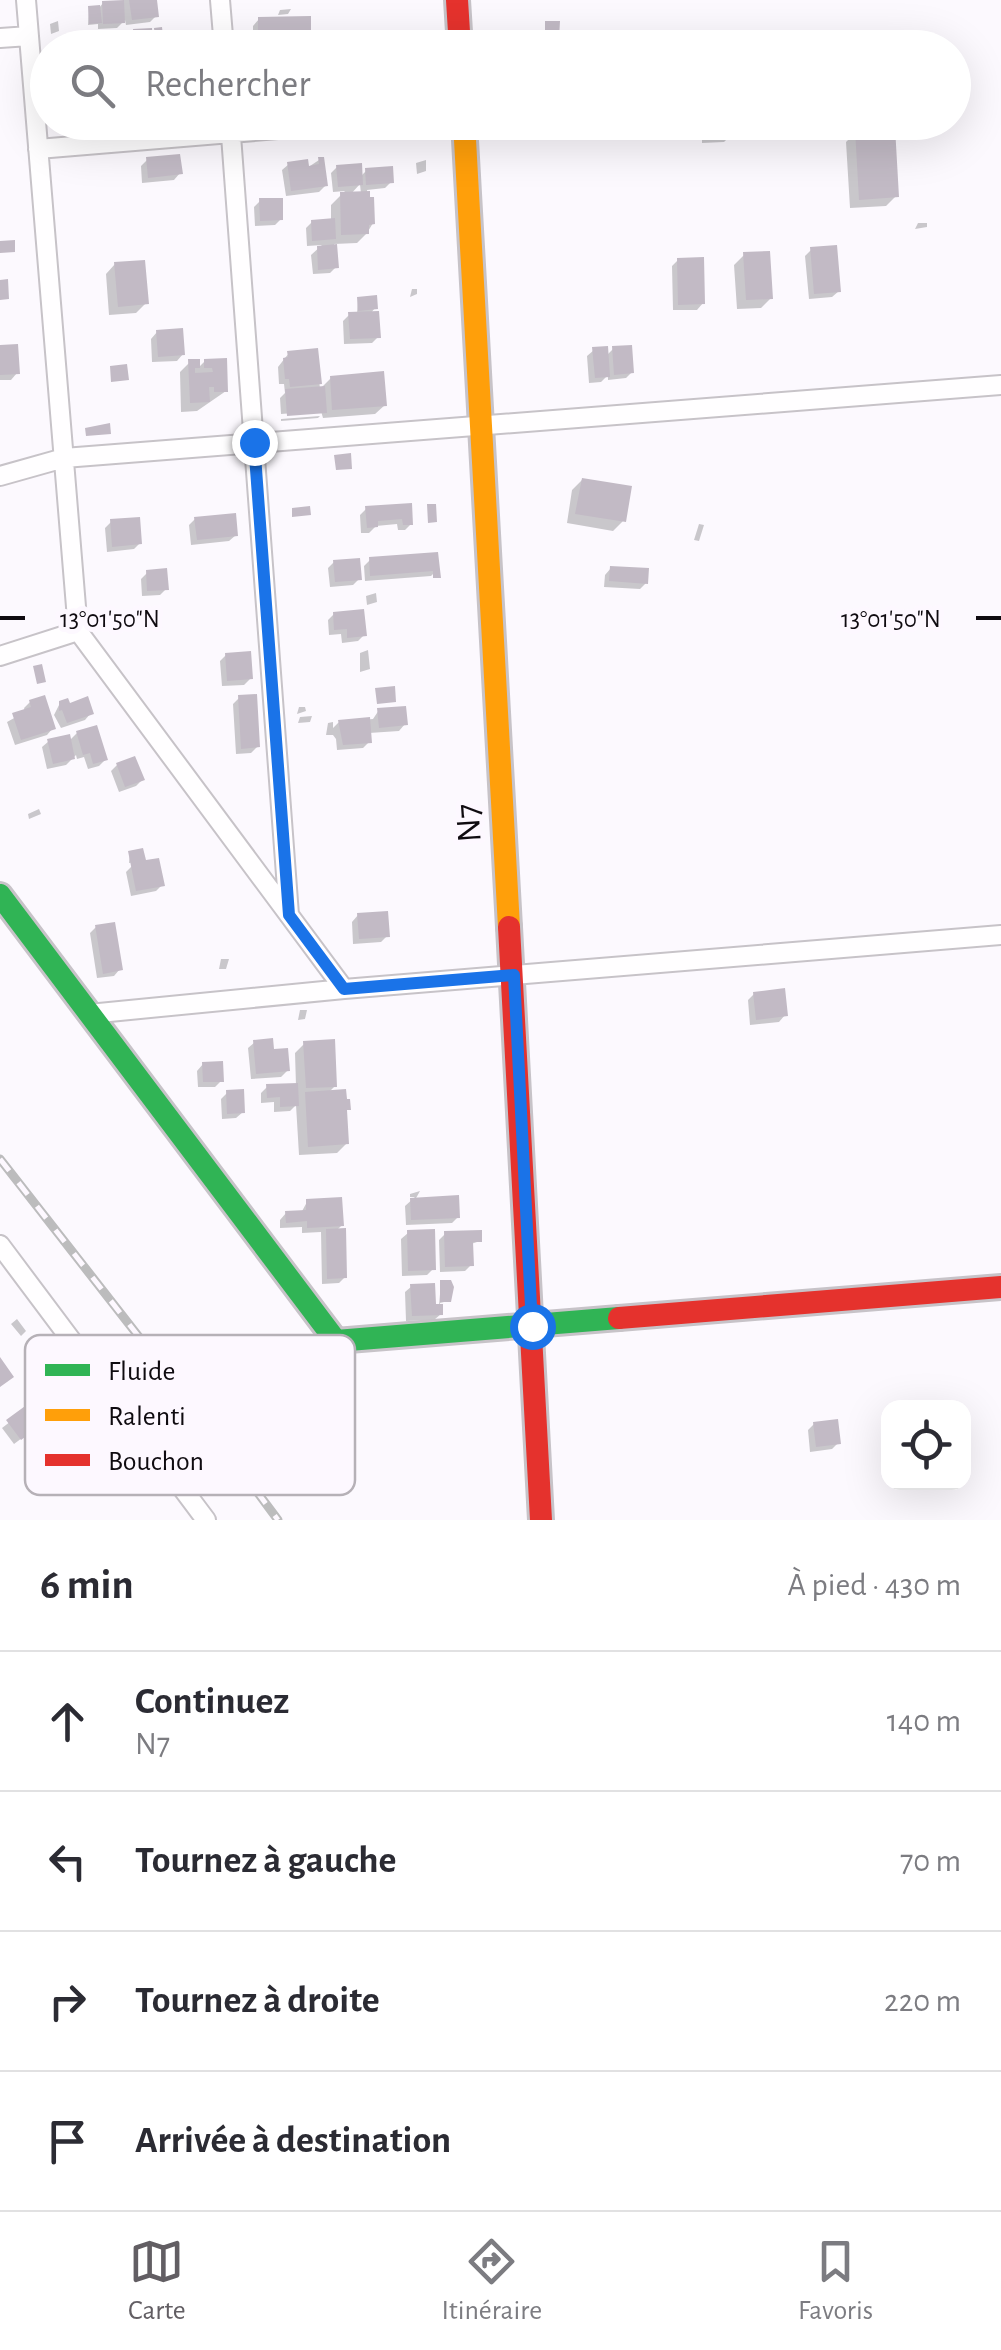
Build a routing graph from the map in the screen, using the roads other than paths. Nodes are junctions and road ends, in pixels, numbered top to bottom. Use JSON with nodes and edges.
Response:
{"nodes":[{"id":1,"x":26,"y":0,"type":"edge"},
{"id":2,"x":220,"y":0,"type":"edge"},
{"id":3,"x":458,"y":0,"type":"edge"},
{"id":4,"x":222,"y":30,"type":"edge"},
{"id":5,"x":459,"y":30,"type":"edge"},
{"id":6,"x":29,"y":36,"type":"junction"},
{"id":7,"x":0,"y":38,"type":"edge"},
{"id":8,"x":30,"y":49,"type":"edge"},
{"id":9,"x":37,"y":140,"type":"edge"},
{"id":10,"x":120,"y":140,"type":"edge"},
{"id":11,"x":231,"y":140,"type":"edge"},
{"id":12,"x":465,"y":140,"type":"edge"},
{"id":13,"x":38,"y":149,"type":"junction"},
{"id":14,"x":1001,"y":384,"type":"edge"},
{"id":15,"x":479,"y":424,"type":"junction"},
{"id":16,"x":254,"y":442,"type":"junction"},
{"id":17,"x":64,"y":458,"type":"junction"},
{"id":18,"x":0,"y":476,"type":"edge"},
{"id":19,"x":78,"y":631,"type":"junction"},
{"id":20,"x":0,"y":656,"type":"edge"},
{"id":21,"x":0,"y":895,"type":"edge"},
{"id":22,"x":289,"y":915,"type":"junction"},
{"id":23,"x":1001,"y":935,"type":"edge"},
{"id":24,"x":514,"y":975,"type":"junction"},
{"id":25,"x":344,"y":989,"type":"junction"},
{"id":26,"x":89,"y":1014,"type":"junction"},
{"id":27,"x":0,"y":1244,"type":"edge"},
{"id":28,"x":1001,"y":1287,"type":"edge"},
{"id":29,"x":532,"y":1326,"type":"junction"},
{"id":30,"x":68,"y":1335,"type":"edge"},
{"id":31,"x":331,"y":1335,"type":"edge"},
{"id":32,"x":355,"y":1340,"type":"edge"},
{"id":33,"x":187,"y":1495,"type":"edge"},
{"id":34,"x":206,"y":1520,"type":"edge"},
{"id":35,"x":542,"y":1520,"type":"edge"}],
"edges":[{"from":1,"to":6,"type":"street"},
{"from":2,"to":4,"type":"street"},
{"from":3,"to":5,"type":"main road"},
{"from":6,"to":7,"type":"street"},
{"from":6,"to":8,"type":"street"},
{"from":9,"to":13,"type":"street"},
{"from":10,"to":13,"type":"street"},
{"from":11,"to":16,"type":"street"},
{"from":12,"to":15,"type":"main road","name":"N7"},
{"from":13,"to":17,"type":"street"},
{"from":14,"to":15,"type":"street"},
{"from":15,"to":16,"type":"street"},
{"from":15,"to":24,"type":"main road","name":"N7"},
{"from":16,"to":17,"type":"street"},
{"from":16,"to":22,"type":"street"},
{"from":17,"to":18,"type":"street"},
{"from":17,"to":19,"type":"street"},
{"from":19,"to":20,"type":"street"},
{"from":19,"to":22,"type":"street"},
{"from":21,"to":26,"type":"main road"},
{"from":22,"to":25,"type":"street"},
{"from":23,"to":24,"type":"street"},
{"from":24,"to":25,"type":"street"},
{"from":24,"to":29,"type":"main road","name":"N7"},
{"from":25,"to":26,"type":"street"},
{"from":26,"to":31,"type":"main road"},
{"from":27,"to":30,"type":"street"},
{"from":28,"to":29,"type":"main road"},
{"from":29,"to":32,"type":"main road"},
{"from":29,"to":35,"type":"main road","name":"N7"},
{"from":33,"to":34,"type":"street"}]}
